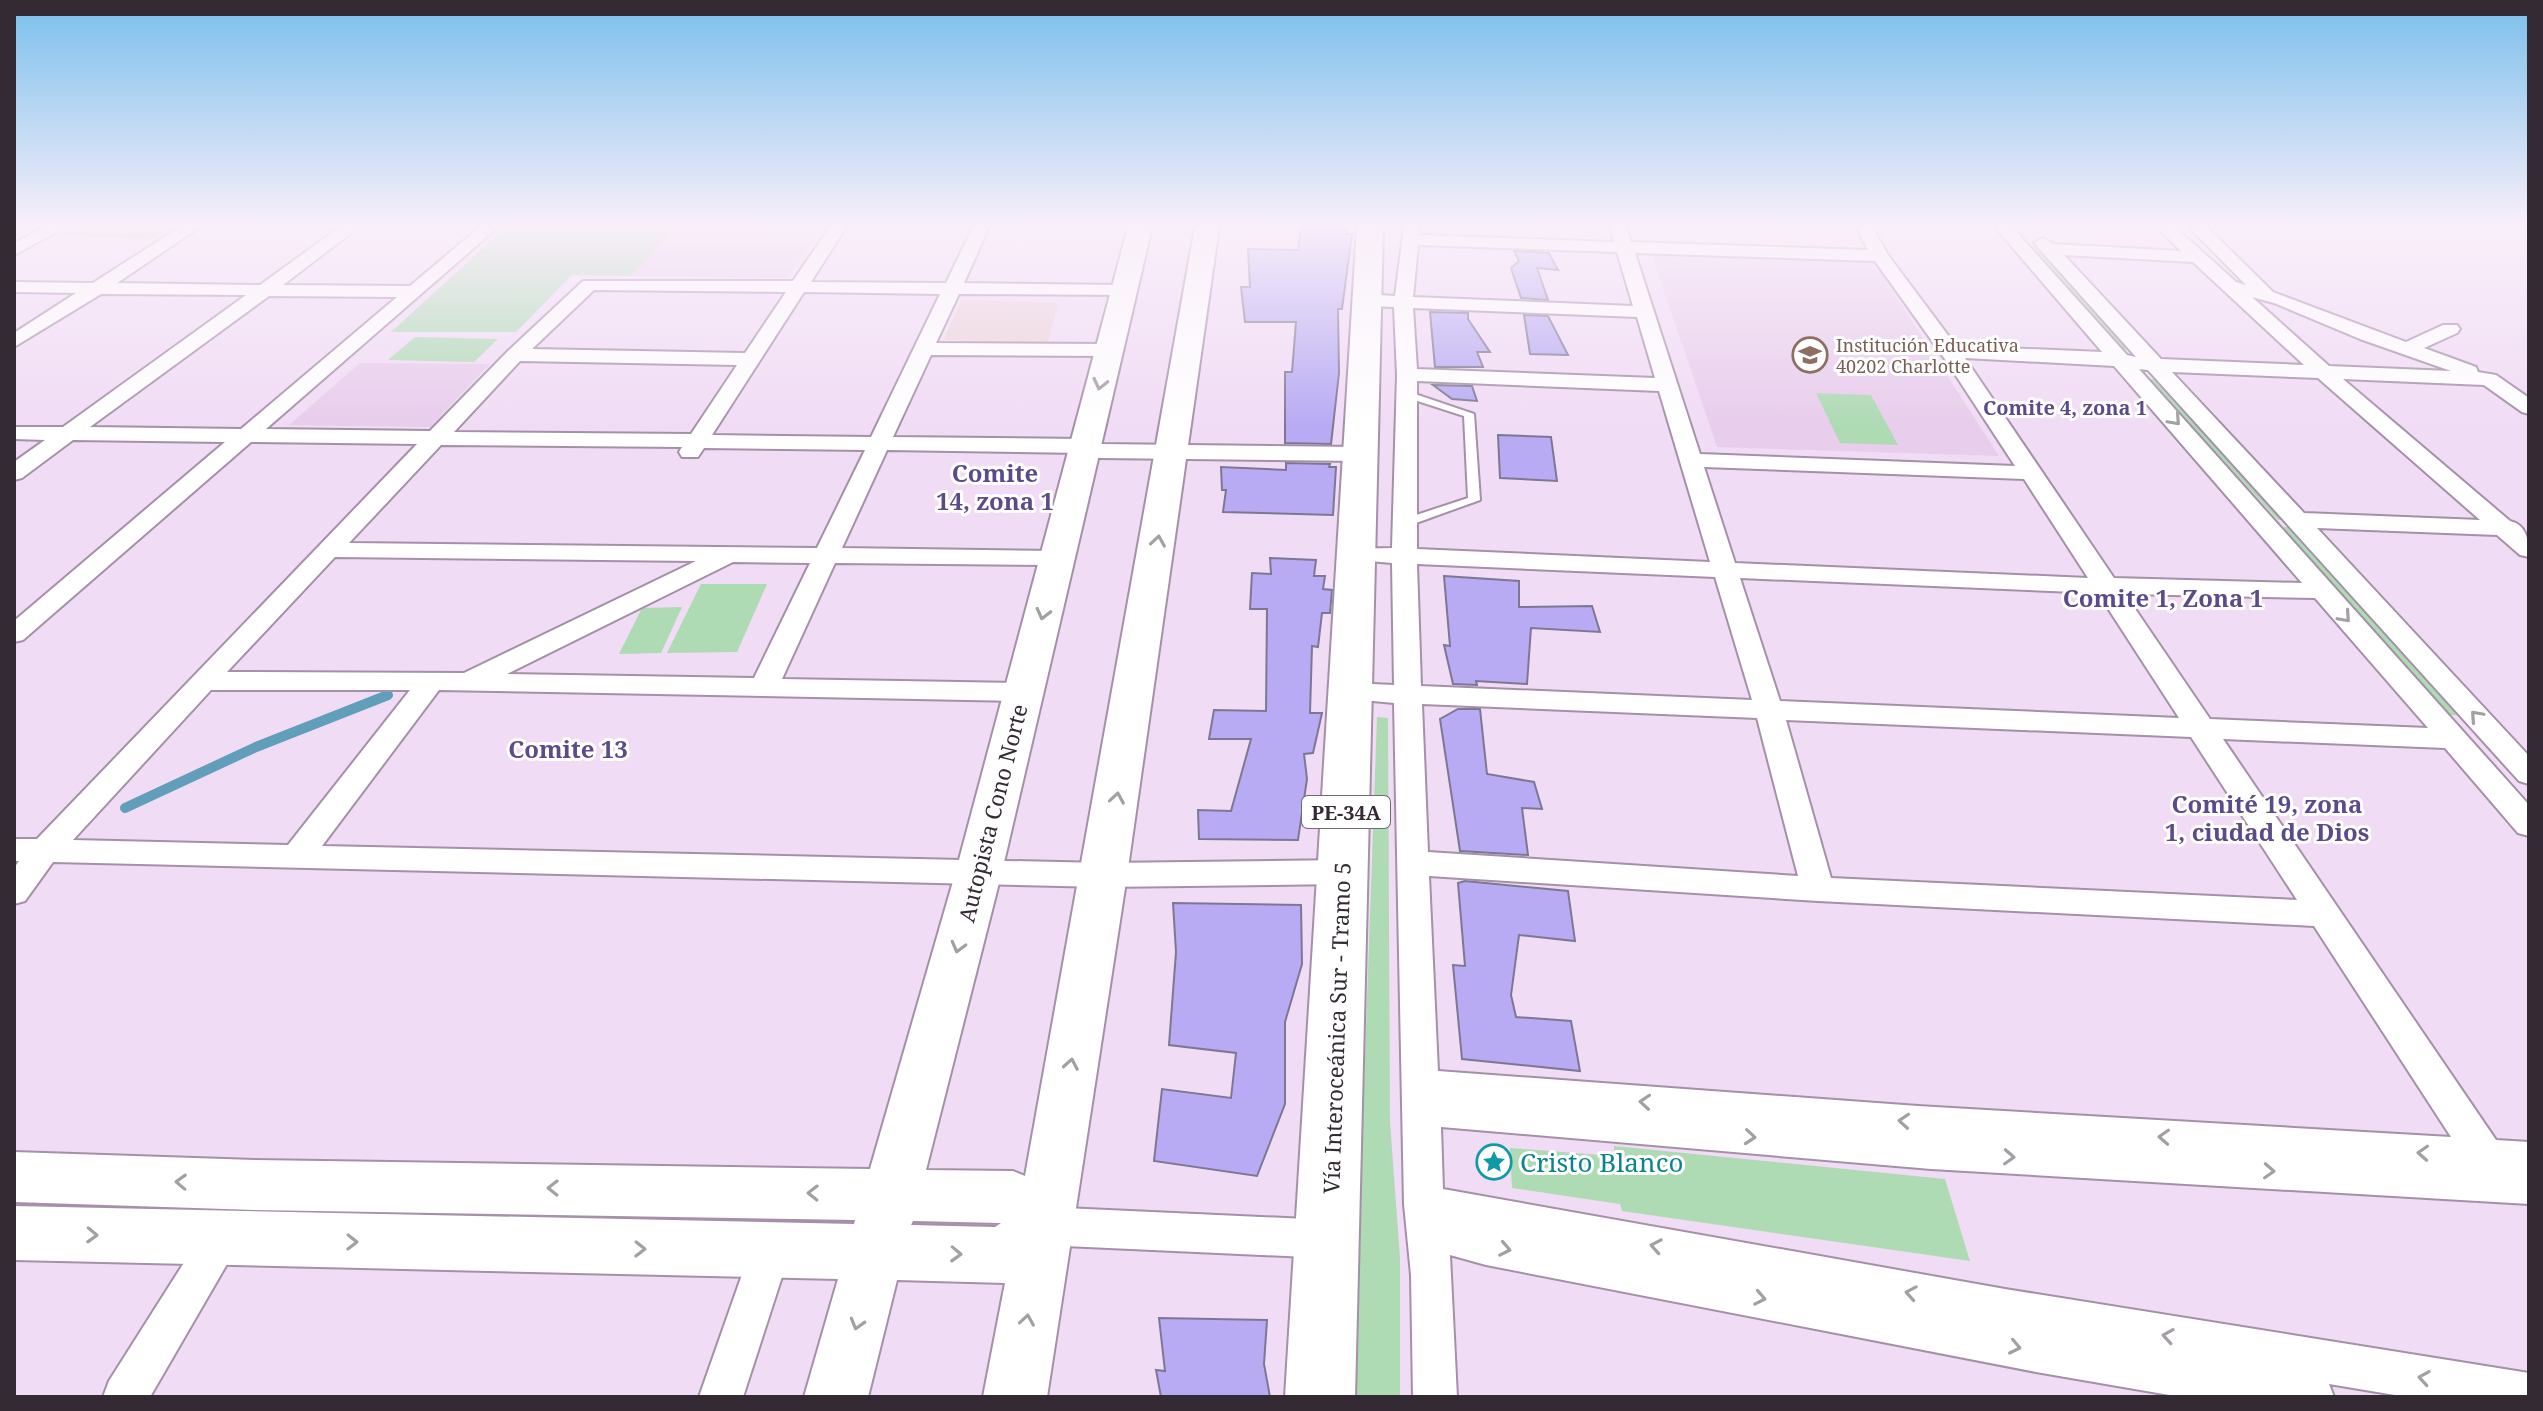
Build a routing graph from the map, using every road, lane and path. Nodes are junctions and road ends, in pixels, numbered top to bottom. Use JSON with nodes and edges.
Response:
{"nodes":[{"id":1,"x":951,"y":292,"type":"edge"},
{"id":2,"x":88,"y":293,"type":"edge"},
{"id":3,"x":253,"y":293,"type":"edge"},
{"id":4,"x":414,"y":293,"type":"edge"},
{"id":5,"x":590,"y":293,"type":"edge"},
{"id":6,"x":793,"y":293,"type":"edge"},
{"id":7,"x":1024,"y":293,"type":"edge"},
{"id":8,"x":1197,"y":293,"type":"edge"},
{"id":9,"x":1386,"y":293,"type":"edge"},
{"id":10,"x":1637,"y":293,"type":"edge"},
{"id":11,"x":1907,"y":293,"type":"edge"},
{"id":12,"x":2062,"y":293,"type":"edge"},
{"id":13,"x":2088,"y":293,"type":"edge"},
{"id":14,"x":2236,"y":293,"type":"edge"},
{"id":15,"x":2261,"y":293,"type":"edge"},
{"id":16,"x":1123,"y":294,"type":"joint"},
{"id":17,"x":2266,"y":294,"type":"joint"},
{"id":18,"x":1384,"y":301,"type":"junction"},
{"id":19,"x":1642,"y":312,"type":"junction"},
{"id":20,"x":2450,"y":329,"type":"dead end"},
{"id":21,"x":14,"y":341,"type":"edge"},
{"id":22,"x":2409,"y":348,"type":"junction"},
{"id":23,"x":923,"y":349,"type":"junction"},
{"id":24,"x":1109,"y":350,"type":"junction"},
{"id":25,"x":515,"y":355,"type":"junction"},
{"id":26,"x":1953,"y":356,"type":"junction"},
{"id":27,"x":750,"y":359,"type":"junction"},
{"id":28,"x":2123,"y":362,"type":"junction"},
{"id":29,"x":2153,"y":365,"type":"junction"},
{"id":30,"x":2323,"y":372,"type":"junction"},
{"id":31,"x":2489,"y":379,"type":"junction"},
{"id":32,"x":1406,"y":384,"type":"junction"},
{"id":33,"x":1667,"y":385,"type":"junction"},
{"id":34,"x":2529,"y":393,"type":"edge"},
{"id":35,"x":2529,"y":408,"type":"edge"},
{"id":36,"x":14,"y":433,"type":"edge"},
{"id":37,"x":44,"y":440,"type":"edge"},
{"id":38,"x":240,"y":441,"type":"junction"},
{"id":39,"x":431,"y":444,"type":"junction"},
{"id":40,"x":693,"y":446,"type":"junction"},
{"id":41,"x":877,"y":448,"type":"junction"},
{"id":42,"x":1089,"y":451,"type":"junction"},
{"id":43,"x":1172,"y":451,"type":"junction"},
{"id":44,"x":1362,"y":454,"type":"junction"},
{"id":45,"x":14,"y":460,"type":"edge"},
{"id":46,"x":1690,"y":460,"type":"junction"},
{"id":47,"x":14,"y":473,"type":"edge"},
{"id":48,"x":2032,"y":473,"type":"junction"},
{"id":49,"x":2298,"y":520,"type":"junction"},
{"id":50,"x":1405,"y":523,"type":"junction"},
{"id":51,"x":2504,"y":528,"type":"junction"},
{"id":52,"x":2529,"y":529,"type":"edge"},
{"id":53,"x":330,"y":550,"type":"junction"},
{"id":54,"x":2529,"y":550,"type":"edge"},
{"id":55,"x":733,"y":553,"type":"junction"},
{"id":56,"x":1356,"y":554,"type":"junction"},
{"id":57,"x":825,"y":555,"type":"junction"},
{"id":58,"x":1057,"y":558,"type":"junction"},
{"id":59,"x":1404,"y":558,"type":"junction"},
{"id":60,"x":1724,"y":572,"type":"junction"},
{"id":61,"x":2105,"y":586,"type":"junction"},
{"id":62,"x":2323,"y":591,"type":"junction"},
{"id":63,"x":14,"y":634,"type":"edge"},
{"id":64,"x":204,"y":681,"type":"junction"},
{"id":65,"x":431,"y":681,"type":"junction"},
{"id":66,"x":468,"y":682,"type":"junction"},
{"id":67,"x":764,"y":687,"type":"junction"},
{"id":68,"x":1023,"y":692,"type":"junction"},
{"id":69,"x":1351,"y":692,"type":"junction"},
{"id":70,"x":1406,"y":695,"type":"junction"},
{"id":71,"x":1769,"y":711,"type":"junction"},
{"id":72,"x":2201,"y":729,"type":"junction"},
{"id":73,"x":2454,"y":739,"type":"junction"},
{"id":74,"x":2519,"y":752,"type":"edge"},
{"id":75,"x":2529,"y":774,"type":"edge"},
{"id":76,"x":2529,"y":825,"type":"edge"},
{"id":77,"x":30,"y":850,"type":"edge"},
{"id":78,"x":297,"y":856,"type":"junction"},
{"id":79,"x":1414,"y":863,"type":"junction"},
{"id":80,"x":979,"y":871,"type":"junction"},
{"id":81,"x":1343,"y":872,"type":"junction"},
{"id":82,"x":1104,"y":875,"type":"junction"},
{"id":83,"x":1818,"y":889,"type":"junction"},
{"id":84,"x":14,"y":892,"type":"edge"},
{"id":85,"x":2324,"y":914,"type":"junction"},
{"id":86,"x":1421,"y":1097,"type":"junction"},
{"id":87,"x":2512,"y":1171,"type":"edge"},
{"id":88,"x":14,"y":1177,"type":"edge"},
{"id":89,"x":255,"y":1185,"type":"junction"},
{"id":90,"x":891,"y":1194,"type":"junction"},
{"id":91,"x":1426,"y":1217,"type":"junction"},
{"id":92,"x":1043,"y":1226,"type":"junction"},
{"id":93,"x":14,"y":1233,"type":"edge"},
{"id":94,"x":1328,"y":1239,"type":"junction"},
{"id":95,"x":221,"y":1240,"type":"junction"},
{"id":96,"x":878,"y":1251,"type":"junction"},
{"id":97,"x":770,"y":1252,"type":"junction"},
{"id":98,"x":2529,"y":1395,"type":"edge"},
{"id":99,"x":125,"y":1397,"type":"edge"},
{"id":100,"x":721,"y":1397,"type":"edge"},
{"id":101,"x":836,"y":1397,"type":"edge"},
{"id":102,"x":1015,"y":1397,"type":"edge"},
{"id":103,"x":1320,"y":1397,"type":"edge"},
{"id":104,"x":1435,"y":1397,"type":"edge"},
{"id":105,"x":2312,"y":1397,"type":"edge"}],
"edges":[{"from":1,"to":23,"type":"street"},
{"from":2,"to":21,"type":"street"},
{"from":3,"to":37,"type":"street"},
{"from":4,"to":38,"type":"street"},
{"from":5,"to":25,"type":"street"},
{"from":6,"to":27,"type":"street"},
{"from":7,"to":16,"type":"street"},
{"from":8,"to":43,"type":"main road"},
{"from":9,"to":18,"type":"highway","name":"Vía Interoceánica Sur - Tramo 5","number":"PE-34A"},
{"from":10,"to":19,"type":"street"},
{"from":11,"to":26,"type":"street"},
{"from":12,"to":28,"type":"street"},
{"from":13,"to":29,"type":"street"},
{"from":14,"to":30,"type":"street"},
{"from":15,"to":17,"type":"street"},
{"from":16,"to":24,"type":"main road","name":"Autopista Cono Norte"},
{"from":17,"to":22,"type":"street"},
{"from":18,"to":19,"type":"street"},
{"from":18,"to":32,"type":"street"},
{"from":18,"to":44,"type":"highway","name":"Vía Interoceánica Sur - Tramo 5","number":"PE-34A"},
{"from":19,"to":33,"type":"street"},
{"from":20,"to":22,"type":"street"},
{"from":22,"to":31,"type":"street"},
{"from":23,"to":24,"type":"street"},
{"from":23,"to":41,"type":"street"},
{"from":24,"to":42,"type":"main road","name":"Autopista Cono Norte","one_way":true},
{"from":25,"to":27,"type":"street"},
{"from":25,"to":39,"type":"street"},
{"from":26,"to":28,"type":"street"},
{"from":26,"to":48,"type":"street"},
{"from":27,"to":40,"type":"street"},
{"from":28,"to":29,"type":"street"},
{"from":28,"to":62,"type":"street","one_way":true},
{"from":29,"to":30,"type":"street"},
{"from":29,"to":49,"type":"street"},
{"from":30,"to":31,"type":"street"},
{"from":30,"to":51,"type":"street"},
{"from":31,"to":34,"type":"street"},
{"from":31,"to":35,"type":"street"},
{"from":32,"to":33,"type":"street"},
{"from":32,"to":50,"type":"street"},
{"from":32,"to":50,"type":"lane"},
{"from":33,"to":46,"type":"street"},
{"from":36,"to":37,"type":"street"},
{"from":37,"to":38,"type":"street"},
{"from":37,"to":45,"type":"street"},
{"from":37,"to":47,"type":"street"},
{"from":38,"to":39,"type":"street"},
{"from":38,"to":63,"type":"street"},
{"from":39,"to":40,"type":"street"},
{"from":39,"to":53,"type":"street"},
{"from":40,"to":41,"type":"street"},
{"from":41,"to":42,"type":"street"},
{"from":41,"to":57,"type":"street"},
{"from":42,"to":43,"type":"street"},
{"from":42,"to":58,"type":"main road","name":"Autopista Cono Norte"},
{"from":43,"to":44,"type":"street"},
{"from":82,"to":43,"type":"main road","one_way":true},
{"from":44,"to":56,"type":"highway","name":"Vía Interoceánica Sur - Tramo 5","number":"PE-34A"},
{"from":46,"to":48,"type":"street"},
{"from":46,"to":60,"type":"street"},
{"from":48,"to":61,"type":"street"},
{"from":49,"to":51,"type":"street"},
{"from":74,"to":49,"type":"street","one_way":true},
{"from":50,"to":59,"type":"street"},
{"from":51,"to":52,"type":"street"},
{"from":51,"to":54,"type":"street"},
{"from":53,"to":55,"type":"street"},
{"from":53,"to":64,"type":"street"},
{"from":55,"to":57,"type":"street"},
{"from":55,"to":66,"type":"street"},
{"from":56,"to":59,"type":"street"},
{"from":56,"to":69,"type":"highway","name":"Vía Interoceánica Sur - Tramo 5","number":"PE-34A"},
{"from":57,"to":58,"type":"street"},
{"from":57,"to":67,"type":"street"},
{"from":58,"to":68,"type":"main road","name":"Autopista Cono Norte","one_way":true},
{"from":59,"to":60,"type":"street"},
{"from":59,"to":70,"type":"street"},
{"from":60,"to":61,"type":"street"},
{"from":60,"to":71,"type":"street"},
{"from":61,"to":62,"type":"street"},
{"from":61,"to":72,"type":"street"},
{"from":62,"to":73,"type":"street","one_way":true},
{"from":64,"to":65,"type":"street"},
{"from":64,"to":77,"type":"street"},
{"from":65,"to":66,"type":"street"},
{"from":65,"to":78,"type":"street"},
{"from":66,"to":67,"type":"street"},
{"from":67,"to":68,"type":"street"},
{"from":68,"to":80,"type":"main road","name":"Autopista Cono Norte"},
{"from":69,"to":70,"type":"street"},
{"from":69,"to":81,"type":"highway","name":"Vía Interoceánica Sur - Tramo 5","number":"PE-34A"},
{"from":70,"to":71,"type":"street"},
{"from":70,"to":79,"type":"street"},
{"from":71,"to":72,"type":"street"},
{"from":71,"to":83,"type":"street"},
{"from":72,"to":73,"type":"street"},
{"from":72,"to":85,"type":"street"},
{"from":73,"to":76,"type":"street"},
{"from":74,"to":75,"type":"street"},
{"from":77,"to":78,"type":"street"},
{"from":77,"to":84,"type":"street"},
{"from":78,"to":80,"type":"street"},
{"from":79,"to":83,"type":"street"},
{"from":79,"to":86,"type":"street"},
{"from":80,"to":82,"type":"street"},
{"from":80,"to":90,"type":"main road","name":"Autopista Cono Norte","one_way":true},
{"from":81,"to":82,"type":"street"},
{"from":81,"to":94,"type":"highway","name":"Vía Interoceánica Sur - Tramo 5","number":"PE-34A"},
{"from":92,"to":82,"type":"main road","one_way":true},
{"from":83,"to":85,"type":"street"},
{"from":85,"to":87,"type":"street"},
{"from":86,"to":87,"type":"street"},
{"from":86,"to":91,"type":"street"},
{"from":89,"to":88,"type":"main road","one_way":true},
{"from":90,"to":89,"type":"main road","one_way":true},
{"from":89,"to":95,"type":"street"},
{"from":90,"to":92,"type":"main road"},
{"from":90,"to":96,"type":"main road","name":"Autopista Cono Norte"},
{"from":98,"to":91,"type":"street","one_way":true},
{"from":91,"to":104,"type":"street"},
{"from":91,"to":105,"type":"street","one_way":true},
{"from":92,"to":94,"type":"street"},
{"from":96,"to":92,"type":"main road","one_way":true},
{"from":102,"to":92,"type":"main road","one_way":true},
{"from":93,"to":95,"type":"main road","one_way":true},
{"from":94,"to":103,"type":"highway","name":"Vía Interoceánica Sur - Tramo 5","number":"PE-34A"},
{"from":95,"to":97,"type":"main road","one_way":true},
{"from":95,"to":99,"type":"street"},
{"from":96,"to":97,"type":"main road"},
{"from":96,"to":101,"type":"main road","name":"Autopista Cono Norte","one_way":true},
{"from":97,"to":100,"type":"street"}]}
